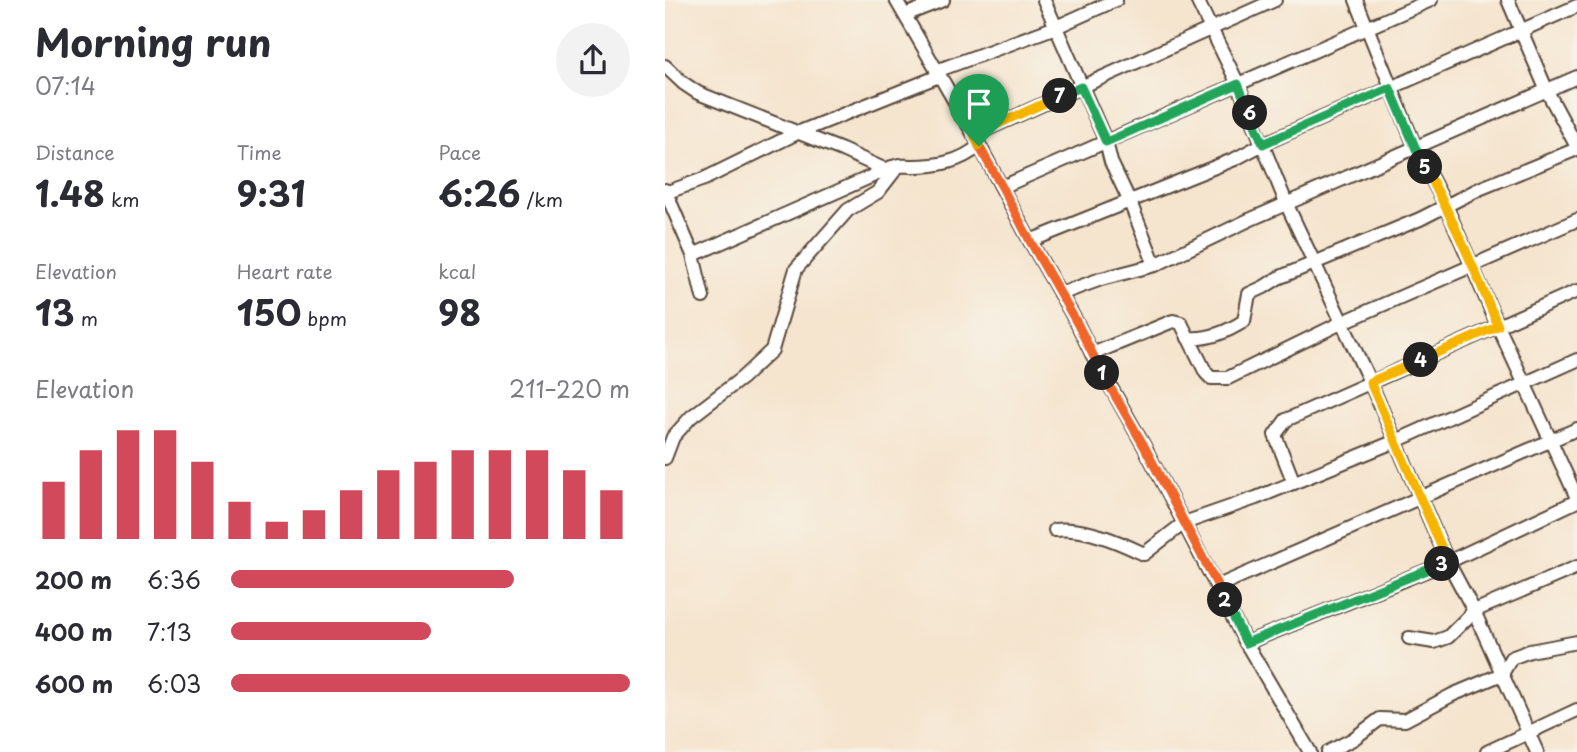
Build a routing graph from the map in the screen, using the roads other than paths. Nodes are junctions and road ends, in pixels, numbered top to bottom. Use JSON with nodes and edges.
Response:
{"nodes":[{"id":1,"x":896,"y":0,"type":"edge"},
{"id":2,"x":943,"y":0,"type":"edge"},
{"id":3,"x":1044,"y":0,"type":"edge"},
{"id":4,"x":1116,"y":0,"type":"edge"},
{"id":5,"x":1198,"y":0,"type":"edge"},
{"id":6,"x":1275,"y":0,"type":"edge"},
{"id":7,"x":1356,"y":0,"type":"edge"},
{"id":8,"x":1431,"y":0,"type":"edge"},
{"id":9,"x":1508,"y":0,"type":"edge"},
{"id":10,"x":1577,"y":6,"type":"edge"},
{"id":11,"x":905,"y":15,"type":"junction"},
{"id":12,"x":1056,"y":27,"type":"junction"},
{"id":13,"x":1367,"y":28,"type":"junction"},
{"id":14,"x":1210,"y":29,"type":"junction"},
{"id":15,"x":1522,"y":30,"type":"junction"},
{"id":16,"x":665,"y":66,"type":"edge"},
{"id":17,"x":938,"y":74,"type":"junction"},
{"id":18,"x":1577,"y":77,"type":"edge"},
{"id":19,"x":1238,"y":84,"type":"junction"},
{"id":20,"x":1081,"y":87,"type":"junction"},
{"id":21,"x":1390,"y":88,"type":"junction"},
{"id":22,"x":1547,"y":91,"type":"junction"},
{"id":23,"x":797,"y":133,"type":"junction"},
{"id":24,"x":976,"y":140,"type":"junction"},
{"id":25,"x":1106,"y":142,"type":"junction"},
{"id":26,"x":1263,"y":144,"type":"junction"},
{"id":27,"x":1577,"y":148,"type":"edge"},
{"id":28,"x":1416,"y":149,"type":"junction"},
{"id":29,"x":899,"y":165,"type":"junction"},
{"id":30,"x":885,"y":170,"type":"junction"},
{"id":31,"x":1002,"y":187,"type":"junction"},
{"id":32,"x":665,"y":192,"type":"edge"},
{"id":33,"x":1130,"y":202,"type":"junction"},
{"id":34,"x":1287,"y":205,"type":"junction"},
{"id":35,"x":1446,"y":206,"type":"junction"},
{"id":36,"x":1577,"y":220,"type":"edge"},
{"id":37,"x":1030,"y":241,"type":"junction"},
{"id":38,"x":692,"y":255,"type":"junction"},
{"id":39,"x":1314,"y":264,"type":"junction"},
{"id":40,"x":1155,"y":265,"type":"junction"},
{"id":41,"x":1473,"y":265,"type":"junction"},
{"id":42,"x":1577,"y":291,"type":"edge"},
{"id":43,"x":1060,"y":294,"type":"junction"},
{"id":44,"x":703,"y":297,"type":"dead end"},
{"id":45,"x":1341,"y":323,"type":"junction"},
{"id":46,"x":1498,"y":326,"type":"junction"},
{"id":47,"x":1188,"y":338,"type":"junction"},
{"id":48,"x":1092,"y":354,"type":"junction"},
{"id":49,"x":1577,"y":360,"type":"edge"},
{"id":50,"x":1370,"y":382,"type":"junction"},
{"id":51,"x":1524,"y":383,"type":"junction"},
{"id":52,"x":1577,"y":429,"type":"edge"},
{"id":53,"x":1551,"y":440,"type":"junction"},
{"id":54,"x":1396,"y":441,"type":"junction"},
{"id":55,"x":665,"y":458,"type":"edge"},
{"id":56,"x":1294,"y":483,"type":"junction"},
{"id":57,"x":1420,"y":499,"type":"junction"},
{"id":58,"x":1577,"y":500,"type":"edge"},
{"id":59,"x":1184,"y":523,"type":"junction"},
{"id":60,"x":1055,"y":530,"type":"dead end"},
{"id":61,"x":1448,"y":562,"type":"junction"},
{"id":62,"x":1577,"y":567,"type":"edge"},
{"id":63,"x":1218,"y":586,"type":"junction"},
{"id":64,"x":1474,"y":611,"type":"junction"},
{"id":65,"x":1409,"y":639,"type":"dead end"},
{"id":66,"x":1577,"y":642,"type":"edge"},
{"id":67,"x":1246,"y":643,"type":"junction"},
{"id":68,"x":1502,"y":674,"type":"junction"},
{"id":69,"x":1577,"y":710,"type":"edge"},
{"id":70,"x":1528,"y":732,"type":"junction"},
{"id":71,"x":1310,"y":752,"type":"edge"},
{"id":72,"x":1328,"y":752,"type":"edge"},
{"id":73,"x":1487,"y":752,"type":"edge"},
{"id":74,"x":1537,"y":752,"type":"edge"}],
"edges":[{"from":1,"to":11,"type":"street"},
{"from":2,"to":11,"type":"street"},
{"from":3,"to":12,"type":"street"},
{"from":4,"to":12,"type":"street"},
{"from":5,"to":14,"type":"street"},
{"from":6,"to":14,"type":"street"},
{"from":7,"to":13,"type":"street"},
{"from":8,"to":13,"type":"street"},
{"from":9,"to":15,"type":"street"},
{"from":10,"to":15,"type":"street"},
{"from":11,"to":17,"type":"street"},
{"from":12,"to":17,"type":"street"},
{"from":12,"to":20,"type":"street"},
{"from":13,"to":19,"type":"street"},
{"from":13,"to":21,"type":"street"},
{"from":14,"to":19,"type":"street"},
{"from":14,"to":20,"type":"street"},
{"from":15,"to":21,"type":"street"},
{"from":15,"to":22,"type":"street"},
{"from":16,"to":23,"type":"street"},
{"from":17,"to":23,"type":"street"},
{"from":17,"to":24,"type":"street"},
{"from":18,"to":22,"type":"street"},
{"from":19,"to":25,"type":"street"},
{"from":19,"to":26,"type":"street"},
{"from":20,"to":24,"type":"street"},
{"from":20,"to":25,"type":"street"},
{"from":21,"to":26,"type":"street"},
{"from":21,"to":28,"type":"street"},
{"from":22,"to":27,"type":"street"},
{"from":22,"to":28,"type":"street"},
{"from":23,"to":30,"type":"street"},
{"from":23,"to":32,"type":"street"},
{"from":24,"to":29,"type":"street"},
{"from":24,"to":31,"type":"street"},
{"from":25,"to":31,"type":"street"},
{"from":25,"to":33,"type":"street"},
{"from":26,"to":33,"type":"street"},
{"from":26,"to":34,"type":"street"},
{"from":27,"to":35,"type":"street"},
{"from":28,"to":34,"type":"street"},
{"from":28,"to":35,"type":"street"},
{"from":29,"to":30,"type":"street"},
{"from":29,"to":55,"type":"street"},
{"from":30,"to":38,"type":"street"},
{"from":31,"to":37,"type":"street"},
{"from":32,"to":38,"type":"street"},
{"from":33,"to":37,"type":"street"},
{"from":33,"to":40,"type":"street"},
{"from":34,"to":39,"type":"street"},
{"from":34,"to":40,"type":"street"},
{"from":35,"to":39,"type":"street"},
{"from":35,"to":41,"type":"street"},
{"from":36,"to":41,"type":"street"},
{"from":37,"to":43,"type":"street"},
{"from":38,"to":44,"type":"street"},
{"from":39,"to":45,"type":"street"},
{"from":39,"to":47,"type":"street"},
{"from":40,"to":43,"type":"street"},
{"from":41,"to":45,"type":"street"},
{"from":41,"to":46,"type":"street"},
{"from":42,"to":46,"type":"street"},
{"from":43,"to":48,"type":"street"},
{"from":45,"to":47,"type":"street"},
{"from":45,"to":50,"type":"street"},
{"from":46,"to":50,"type":"street"},
{"from":46,"to":51,"type":"street"},
{"from":47,"to":48,"type":"street"},
{"from":48,"to":59,"type":"street"},
{"from":49,"to":51,"type":"street"},
{"from":50,"to":54,"type":"street"},
{"from":50,"to":56,"type":"street"},
{"from":51,"to":53,"type":"street"},
{"from":51,"to":54,"type":"street"},
{"from":52,"to":53,"type":"street"},
{"from":53,"to":57,"type":"street"},
{"from":53,"to":58,"type":"street"},
{"from":54,"to":56,"type":"street"},
{"from":54,"to":57,"type":"street"},
{"from":56,"to":59,"type":"street"},
{"from":57,"to":61,"type":"street"},
{"from":57,"to":63,"type":"street"},
{"from":58,"to":61,"type":"street"},
{"from":59,"to":60,"type":"street"},
{"from":59,"to":63,"type":"street"},
{"from":61,"to":64,"type":"street"},
{"from":61,"to":67,"type":"street"},
{"from":62,"to":64,"type":"street"},
{"from":63,"to":67,"type":"street"},
{"from":64,"to":65,"type":"street"},
{"from":64,"to":68,"type":"street"},
{"from":66,"to":68,"type":"street"},
{"from":67,"to":71,"type":"street"},
{"from":68,"to":70,"type":"street"},
{"from":68,"to":72,"type":"street"},
{"from":69,"to":70,"type":"street"},
{"from":70,"to":73,"type":"street"},
{"from":70,"to":74,"type":"street"}]}
